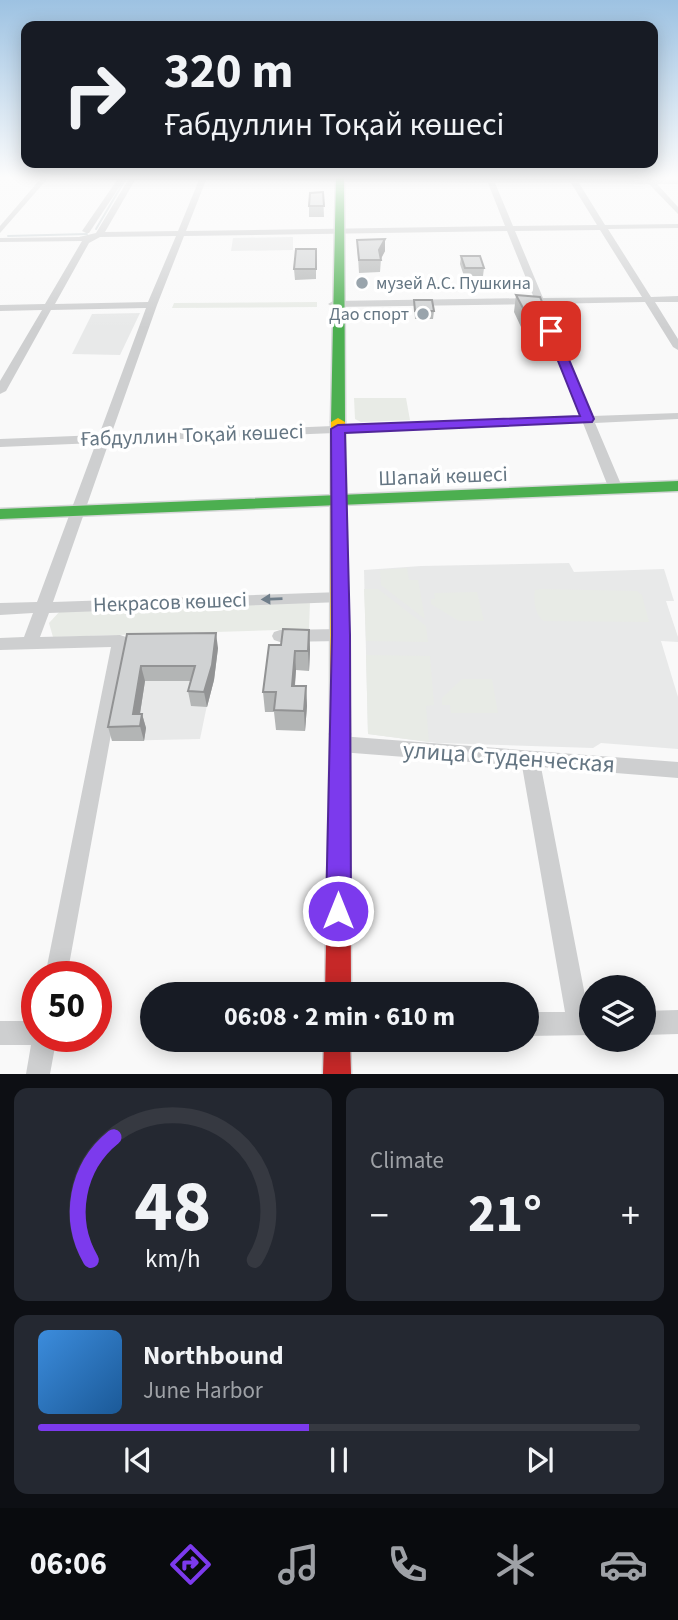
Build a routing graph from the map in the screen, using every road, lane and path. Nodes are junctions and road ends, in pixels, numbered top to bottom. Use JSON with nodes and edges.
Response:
{"nodes":[{"id":1,"x":89,"y":227,"type":"edge"},
{"id":2,"x":104,"y":227,"type":"edge"},
{"id":3,"x":184,"y":227,"type":"edge"},
{"id":4,"x":340,"y":227,"type":"edge"},
{"id":5,"x":597,"y":227,"type":"edge"},
{"id":6,"x":603,"y":227,"type":"edge"},
{"id":7,"x":510,"y":229,"type":"junction"},
{"id":8,"x":86,"y":231,"type":"junction"},
{"id":9,"x":0,"y":232,"type":"edge"},
{"id":10,"x":340,"y":232,"type":"junction"},
{"id":11,"x":181,"y":234,"type":"junction"},
{"id":12,"x":99,"y":235,"type":"junction"},
{"id":13,"x":0,"y":240,"type":"edge"},
{"id":14,"x":678,"y":299,"type":"edge"},
{"id":15,"x":650,"y":300,"type":"junction"},
{"id":16,"x":539,"y":301,"type":"junction"},
{"id":17,"x":336,"y":304,"type":"junction"},
{"id":18,"x":152,"y":305,"type":"junction"},
{"id":19,"x":0,"y":308,"type":"edge"},
{"id":20,"x":47,"y":308,"type":"junction"},
{"id":21,"x":678,"y":347,"type":"edge"},
{"id":22,"x":0,"y":391,"type":"edge"},
{"id":23,"x":678,"y":416,"type":"edge"},
{"id":24,"x":588,"y":419,"type":"junction"},
{"id":25,"x":338,"y":429,"type":"junction"},
{"id":26,"x":102,"y":438,"type":"junction"},
{"id":27,"x":0,"y":443,"type":"edge"},
{"id":28,"x":678,"y":486,"type":"edge"},
{"id":29,"x":616,"y":489,"type":"junction"},
{"id":30,"x":338,"y":501,"type":"junction"},
{"id":31,"x":77,"y":511,"type":"junction"},
{"id":32,"x":0,"y":514,"type":"edge"},
{"id":33,"x":341,"y":597,"type":"junction"},
{"id":34,"x":44,"y":606,"type":"junction"},
{"id":35,"x":0,"y":608,"type":"edge"},
{"id":36,"x":341,"y":635,"type":"junction"},
{"id":37,"x":280,"y":636,"type":"edge"},
{"id":38,"x":30,"y":643,"type":"junction"},
{"id":39,"x":0,"y":644,"type":"edge"},
{"id":40,"x":340,"y":744,"type":"junction"},
{"id":41,"x":530,"y":759,"type":"junction"},
{"id":42,"x":678,"y":770,"type":"edge"},
{"id":43,"x":59,"y":961,"type":"edge"},
{"id":44,"x":338,"y":982,"type":"edge"},
{"id":45,"x":579,"y":994,"type":"edge"},
{"id":46,"x":678,"y":1022,"type":"edge"},
{"id":47,"x":579,"y":1023,"type":"edge"},
{"id":48,"x":656,"y":1023,"type":"edge"},
{"id":49,"x":539,"y":1024,"type":"edge"},
{"id":50,"x":21,"y":1032,"type":"edge"},
{"id":51,"x":0,"y":1033,"type":"edge"},
{"id":52,"x":42,"y":1052,"type":"edge"},
{"id":53,"x":337,"y":1052,"type":"edge"},
{"id":54,"x":38,"y":1074,"type":"edge"},
{"id":55,"x":337,"y":1074,"type":"edge"}],
"edges":[{"from":1,"to":8,"type":"street"},
{"from":2,"to":12,"type":"street"},
{"from":3,"to":11,"type":"street"},
{"from":4,"to":10,"type":"main road"},
{"from":5,"to":7,"type":"street"},
{"from":6,"to":15,"type":"street"},
{"from":7,"to":10,"type":"street"},
{"from":7,"to":16,"type":"street"},
{"from":8,"to":9,"type":"street"},
{"from":8,"to":12,"type":"street"},
{"from":10,"to":11,"type":"street"},
{"from":10,"to":17,"type":"main road"},
{"from":11,"to":12,"type":"street"},
{"from":11,"to":18,"type":"street"},
{"from":12,"to":13,"type":"street"},
{"from":12,"to":20,"type":"street"},
{"from":14,"to":15,"type":"street"},
{"from":15,"to":16,"type":"street"},
{"from":15,"to":21,"type":"street"},
{"from":16,"to":17,"type":"street"},
{"from":16,"to":24,"type":"street"},
{"from":17,"to":25,"type":"main road"},
{"from":18,"to":20,"type":"street"},
{"from":18,"to":26,"type":"street"},
{"from":19,"to":20,"type":"street"},
{"from":20,"to":22,"type":"street"},
{"from":23,"to":24,"type":"street","name":"Ғабдуллин Тоқай көшесі"},
{"from":24,"to":25,"type":"street","name":"Ғабдуллин Тоқай көшесі"},
{"from":24,"to":29,"type":"street"},
{"from":25,"to":26,"type":"street","name":"Ғабдуллин Тоқай көшесі"},
{"from":25,"to":30,"type":"main road"},
{"from":26,"to":27,"type":"street","name":"Ғабдуллин Тоқай көшесі"},
{"from":26,"to":31,"type":"street"},
{"from":28,"to":29,"type":"main road","name":"Шапай көшесі"},
{"from":29,"to":30,"type":"main road","name":"Шапай көшесі"},
{"from":30,"to":31,"type":"main road","name":"Шапай көшесі"},
{"from":30,"to":33,"type":"main road"},
{"from":31,"to":32,"type":"main road","name":"Шапай көшесі"},
{"from":31,"to":34,"type":"street"},
{"from":33,"to":34,"type":"street","name":"Некрасов көшесі","one_way":true},
{"from":33,"to":36,"type":"main road"},
{"from":34,"to":35,"type":"street","name":"Некрасов көшесі"},
{"from":34,"to":38,"type":"street"},
{"from":36,"to":37,"type":"street"},
{"from":36,"to":40,"type":"main road"},
{"from":38,"to":39,"type":"street","name":"Некрасов көшесі"},
{"from":38,"to":43,"type":"street","name":"Некрасов көшесі"},
{"from":40,"to":41,"type":"street","name":"улица Студенческая"},
{"from":40,"to":44,"type":"main road"},
{"from":41,"to":42,"type":"street","name":"улица Студенческая"},
{"from":41,"to":45,"type":"street"},
{"from":46,"to":48,"type":"street"},
{"from":47,"to":49,"type":"street"},
{"from":50,"to":51,"type":"street"},
{"from":52,"to":54,"type":"street"},
{"from":53,"to":55,"type":"main road"}]}
